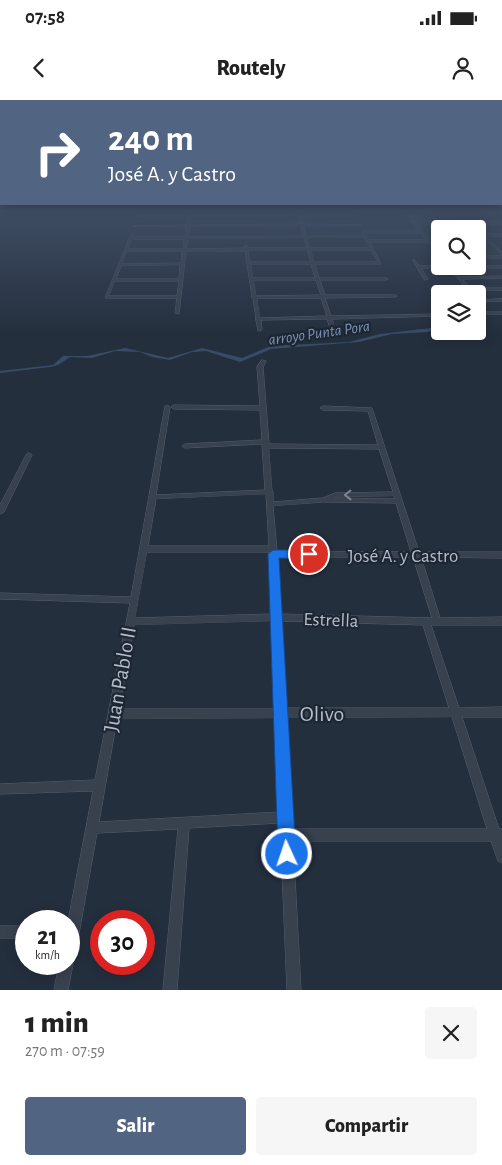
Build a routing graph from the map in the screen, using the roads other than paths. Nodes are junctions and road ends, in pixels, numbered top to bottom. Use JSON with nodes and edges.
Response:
{"nodes":[{"id":1,"x":126,"y":250,"type":"edge"},
{"id":2,"x":184,"y":250,"type":"edge"},
{"id":3,"x":309,"y":250,"type":"edge"},
{"id":4,"x":246,"y":251,"type":"edge"},
{"id":5,"x":373,"y":251,"type":"edge"},
{"id":6,"x":502,"y":255,"type":"edge"},
{"id":7,"x":486,"y":256,"type":"edge"},
{"id":8,"x":414,"y":260,"type":"dead end"},
{"id":9,"x":248,"y":263,"type":"junction"},
{"id":10,"x":313,"y":263,"type":"junction"},
{"id":11,"x":182,"y":264,"type":"junction"},
{"id":12,"x":120,"y":265,"type":"junction"},
{"id":13,"x":418,"y":267,"type":"junction"},
{"id":14,"x":431,"y":267,"type":"edge"},
{"id":15,"x":486,"y":267,"type":"edge"},
{"id":16,"x":502,"y":267,"type":"edge"},
{"id":17,"x":457,"y":275,"type":"edge"},
{"id":18,"x":502,"y":277,"type":"edge"},
{"id":19,"x":459,"y":278,"type":"junction"},
{"id":20,"x":250,"y":279,"type":"junction"},
{"id":21,"x":318,"y":279,"type":"junction"},
{"id":22,"x":386,"y":279,"type":"dead end"},
{"id":23,"x":114,"y":280,"type":"junction"},
{"id":24,"x":180,"y":280,"type":"junction"},
{"id":25,"x":426,"y":280,"type":"dead end"},
{"id":26,"x":465,"y":285,"type":"edge"},
{"id":27,"x":486,"y":289,"type":"edge"},
{"id":28,"x":502,"y":289,"type":"edge"},
{"id":29,"x":323,"y":296,"type":"junction"},
{"id":30,"x":395,"y":296,"type":"dead end"},
{"id":31,"x":179,"y":297,"type":"junction"},
{"id":32,"x":253,"y":297,"type":"junction"},
{"id":33,"x":486,"y":300,"type":"edge"},
{"id":34,"x":502,"y":300,"type":"edge"},
{"id":35,"x":486,"y":309,"type":"edge"},
{"id":36,"x":177,"y":313,"type":"dead end"},
{"id":37,"x":489,"y":313,"type":"joint"},
{"id":38,"x":502,"y":313,"type":"edge"},
{"id":39,"x":431,"y":315,"type":"edge"},
{"id":40,"x":329,"y":317,"type":"junction"},
{"id":41,"x":257,"y":318,"type":"junction"},
{"id":42,"x":260,"y":330,"type":"dead end"},
{"id":43,"x":334,"y":334,"type":"dead end"},
{"id":44,"x":264,"y":361,"type":"dead end"},
{"id":45,"x":262,"y":408,"type":"junction"},
{"id":46,"x":323,"y":408,"type":"dead end"},
{"id":47,"x":265,"y":444,"type":"junction"},
{"id":48,"x":184,"y":446,"type":"dead end"},
{"id":49,"x":382,"y":447,"type":"junction"},
{"id":50,"x":29,"y":455,"type":"dead end"},
{"id":51,"x":270,"y":492,"type":"junction"},
{"id":52,"x":152,"y":497,"type":"junction"},
{"id":53,"x":397,"y":498,"type":"junction"},
{"id":54,"x":270,"y":504,"type":"junction"},
{"id":55,"x":0,"y":512,"type":"edge"},
{"id":56,"x":144,"y":549,"type":"junction"},
{"id":57,"x":273,"y":552,"type":"junction"},
{"id":58,"x":502,"y":555,"type":"edge"},
{"id":59,"x":416,"y":556,"type":"junction"},
{"id":60,"x":0,"y":596,"type":"edge"},
{"id":61,"x":134,"y":600,"type":"junction"},
{"id":62,"x":275,"y":617,"type":"junction"},
{"id":63,"x":502,"y":621,"type":"edge"},
{"id":64,"x":130,"y":622,"type":"junction"},
{"id":65,"x":432,"y":622,"type":"junction"},
{"id":66,"x":502,"y":712,"type":"edge"},
{"id":67,"x":281,"y":713,"type":"junction"},
{"id":68,"x":455,"y":713,"type":"junction"},
{"id":69,"x":113,"y":714,"type":"junction"},
{"id":70,"x":100,"y":785,"type":"junction"},
{"id":71,"x":0,"y":789,"type":"edge"},
{"id":72,"x":285,"y":818,"type":"junction"},
{"id":73,"x":184,"y":823,"type":"junction"},
{"id":74,"x":92,"y":828,"type":"junction"},
{"id":75,"x":286,"y":835,"type":"junction"},
{"id":76,"x":498,"y":835,"type":"edge"},
{"id":77,"x":502,"y":857,"type":"edge"},
{"id":78,"x":75,"y":910,"type":"edge"},
{"id":79,"x":0,"y":932,"type":"edge"},
{"id":80,"x":15,"y":932,"type":"edge"},
{"id":81,"x":64,"y":975,"type":"edge"},
{"id":82,"x":62,"y":990,"type":"edge"},
{"id":83,"x":170,"y":990,"type":"edge"},
{"id":84,"x":294,"y":990,"type":"edge"}],
"edges":[{"from":1,"to":12,"type":"street"},
{"from":2,"to":11,"type":"street"},
{"from":3,"to":10,"type":"street"},
{"from":4,"to":9,"type":"street"},
{"from":5,"to":10,"type":"street"},
{"from":6,"to":7,"type":"street"},
{"from":8,"to":13,"type":"street"},
{"from":9,"to":10,"type":"street"},
{"from":9,"to":20,"type":"street"},
{"from":10,"to":21,"type":"street"},
{"from":11,"to":12,"type":"street"},
{"from":11,"to":24,"type":"street"},
{"from":12,"to":23,"type":"street"},
{"from":13,"to":14,"type":"street"},
{"from":13,"to":25,"type":"street"},
{"from":15,"to":16,"type":"street"},
{"from":17,"to":19,"type":"street"},
{"from":18,"to":19,"type":"street"},
{"from":19,"to":26,"type":"street"},
{"from":20,"to":21,"type":"street"},
{"from":20,"to":32,"type":"street"},
{"from":21,"to":22,"type":"street"},
{"from":21,"to":29,"type":"street"},
{"from":23,"to":24,"type":"street"},
{"from":23,"to":31,"type":"street"},
{"from":24,"to":31,"type":"street"},
{"from":27,"to":28,"type":"street"},
{"from":29,"to":30,"type":"street"},
{"from":29,"to":32,"type":"street"},
{"from":29,"to":40,"type":"street"},
{"from":31,"to":36,"type":"street"},
{"from":32,"to":41,"type":"street"},
{"from":33,"to":34,"type":"street"},
{"from":35,"to":37,"type":"street"},
{"from":37,"to":38,"type":"street"},
{"from":39,"to":40,"type":"street"},
{"from":40,"to":41,"type":"street"},
{"from":40,"to":43,"type":"street"},
{"from":41,"to":42,"type":"street"},
{"from":44,"to":45,"type":"street"},
{"from":45,"to":47,"type":"street"},
{"from":45,"to":52,"type":"street","name":"Juan Pablo II"},
{"from":46,"to":49,"type":"street"},
{"from":47,"to":48,"type":"street"},
{"from":47,"to":49,"type":"street"},
{"from":47,"to":51,"type":"street"},
{"from":49,"to":53,"type":"street"},
{"from":50,"to":55,"type":"street"},
{"from":51,"to":52,"type":"street"},
{"from":51,"to":54,"type":"street"},
{"from":52,"to":56,"type":"street","name":"Juan Pablo II"},
{"from":53,"to":54,"type":"street"},
{"from":53,"to":59,"type":"street"},
{"from":54,"to":57,"type":"street"},
{"from":56,"to":57,"type":"street","name":"José A. y Castro"},
{"from":56,"to":61,"type":"street","name":"Juan Pablo II"},
{"from":57,"to":59,"type":"street","name":"José A. y Castro"},
{"from":57,"to":62,"type":"street"},
{"from":58,"to":59,"type":"street","name":"José A. y Castro"},
{"from":59,"to":65,"type":"street"},
{"from":60,"to":61,"type":"street"},
{"from":61,"to":64,"type":"street","name":"Juan Pablo II"},
{"from":62,"to":64,"type":"street","name":"Estrella"},
{"from":62,"to":65,"type":"street","name":"Estrella"},
{"from":62,"to":67,"type":"street"},
{"from":63,"to":65,"type":"street","name":"Estrella"},
{"from":64,"to":69,"type":"street","name":"Juan Pablo II"},
{"from":65,"to":68,"type":"street"},
{"from":66,"to":68,"type":"street","name":"Olivo"},
{"from":67,"to":68,"type":"street","name":"Olivo"},
{"from":67,"to":69,"type":"street","name":"Olivo"},
{"from":67,"to":72,"type":"street"},
{"from":68,"to":76,"type":"street"},
{"from":69,"to":70,"type":"street","name":"Juan Pablo II"},
{"from":70,"to":71,"type":"street"},
{"from":70,"to":74,"type":"street","name":"Juan Pablo II"},
{"from":72,"to":73,"type":"street"},
{"from":72,"to":75,"type":"street"},
{"from":73,"to":74,"type":"street"},
{"from":73,"to":83,"type":"street"},
{"from":74,"to":78,"type":"street","name":"Juan Pablo II"},
{"from":75,"to":76,"type":"street"},
{"from":75,"to":84,"type":"street"},
{"from":76,"to":77,"type":"street"},
{"from":79,"to":80,"type":"street"},
{"from":81,"to":82,"type":"street"}]}
